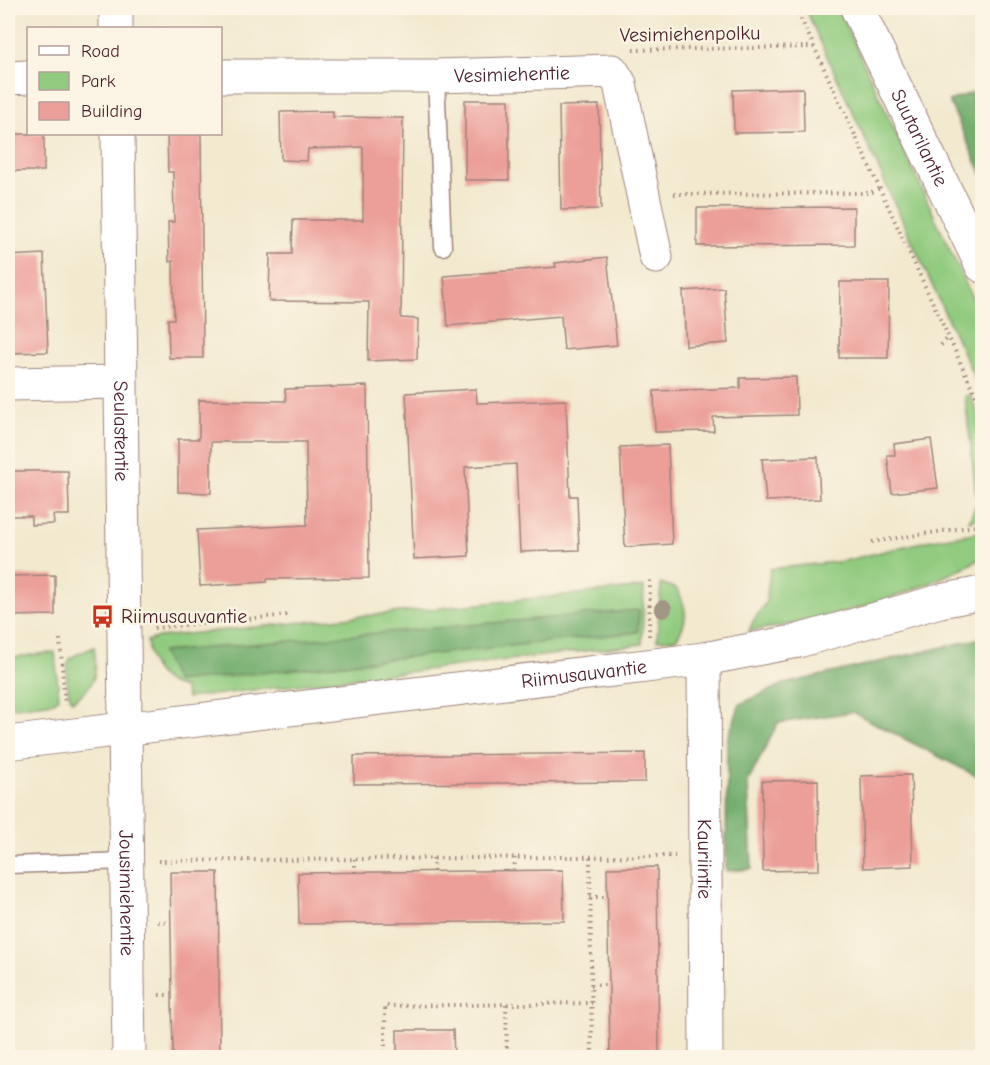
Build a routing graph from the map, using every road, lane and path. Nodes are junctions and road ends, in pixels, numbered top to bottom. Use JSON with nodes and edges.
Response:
{"nodes":[{"id":1,"x":116,"y":8,"type":"edge"},
{"id":2,"x":796,"y":8,"type":"edge"},
{"id":3,"x":857,"y":8,"type":"edge"},
{"id":4,"x":116,"y":27,"type":"edge"},
{"id":5,"x":814,"y":47,"type":"junction"},
{"id":6,"x":626,"y":50,"type":"dead end"},
{"id":7,"x":222,"y":76,"type":"edge"},
{"id":8,"x":435,"y":76,"type":"junction"},
{"id":9,"x":27,"y":77,"type":"edge"},
{"id":10,"x":8,"y":78,"type":"edge"},
{"id":11,"x":118,"y":135,"type":"edge"},
{"id":12,"x":880,"y":188,"type":"junction"},
{"id":13,"x":643,"y":195,"type":"junction"},
{"id":14,"x":443,"y":248,"type":"dead end"},
{"id":15,"x":656,"y":257,"type":"dead end"},
{"id":16,"x":982,"y":267,"type":"edge"},
{"id":17,"x":948,"y":338,"type":"junction"},
{"id":18,"x":941,"y":345,"type":"dead end"},
{"id":19,"x":119,"y":382,"type":"junction"},
{"id":20,"x":8,"y":384,"type":"edge"},
{"id":21,"x":982,"y":409,"type":"edge"},
{"id":22,"x":982,"y":525,"type":"edge"},
{"id":23,"x":872,"y":542,"type":"dead end"},
{"id":24,"x":982,"y":573,"type":"edge"},
{"id":25,"x":650,"y":578,"type":"dead end"},
{"id":26,"x":982,"y":593,"type":"edge"},
{"id":27,"x":940,"y":601,"type":"junction"},
{"id":28,"x":288,"y":615,"type":"dead end"},
{"id":29,"x":122,"y":632,"type":"junction"},
{"id":30,"x":60,"y":639,"type":"dead end"},
{"id":31,"x":649,"y":640,"type":"dead end"},
{"id":32,"x":704,"y":659,"type":"junction"},
{"id":33,"x":65,"y":710,"type":"dead end"},
{"id":34,"x":126,"y":729,"type":"junction"},
{"id":35,"x":8,"y":743,"type":"edge"},
{"id":36,"x":682,"y":856,"type":"dead end"},
{"id":37,"x":590,"y":857,"type":"junction"},
{"id":38,"x":434,"y":858,"type":"junction"},
{"id":39,"x":515,"y":858,"type":"junction"},
{"id":40,"x":355,"y":859,"type":"junction"},
{"id":41,"x":139,"y":861,"type":"junction"},
{"id":42,"x":8,"y":865,"type":"edge"},
{"id":43,"x":514,"y":871,"type":"dead end"},
{"id":44,"x":356,"y":872,"type":"dead end"},
{"id":45,"x":434,"y":872,"type":"dead end"},
{"id":46,"x":590,"y":897,"type":"junction"},
{"id":47,"x":608,"y":897,"type":"dead end"},
{"id":48,"x":609,"y":985,"type":"dead end"},
{"id":49,"x":591,"y":986,"type":"junction"},
{"id":50,"x":592,"y":1003,"type":"junction"},
{"id":51,"x":506,"y":1004,"type":"junction"},
{"id":52,"x":129,"y":1058,"type":"edge"},
{"id":53,"x":386,"y":1058,"type":"edge"},
{"id":54,"x":507,"y":1058,"type":"edge"},
{"id":55,"x":592,"y":1058,"type":"edge"},
{"id":56,"x":706,"y":1058,"type":"edge"}],
"edges":[{"from":1,"to":4,"type":"street"},
{"from":2,"to":5,"type":"path"},
{"from":3,"to":16,"type":"street","name":"Suutarilantie"},
{"from":5,"to":6,"type":"path","name":"Vesimiehenpolku"},
{"from":5,"to":12,"type":"path"},
{"from":7,"to":8,"type":"street","name":"Vesimiehentie"},
{"from":8,"to":13,"type":"street","name":"Vesimiehentie"},
{"from":8,"to":14,"type":"lane"},
{"from":9,"to":10,"type":"street"},
{"from":11,"to":19,"type":"street","name":"Seulastentie"},
{"from":12,"to":13,"type":"path"},
{"from":12,"to":17,"type":"path"},
{"from":13,"to":15,"type":"street","name":"Vesimiehentie"},
{"from":17,"to":18,"type":"path"},
{"from":17,"to":21,"type":"path"},
{"from":19,"to":20,"type":"street"},
{"from":19,"to":29,"type":"street","name":"Seulastentie"},
{"from":22,"to":23,"type":"path"},
{"from":24,"to":27,"type":"street","name":"Riimusauvantie"},
{"from":25,"to":31,"type":"path"},
{"from":26,"to":27,"type":"street","name":"Riimusauvantie"},
{"from":27,"to":32,"type":"street","name":"Riimusauvantie"},
{"from":28,"to":29,"type":"path"},
{"from":29,"to":34,"type":"street","name":"Seulastentie"},
{"from":30,"to":33,"type":"path"},
{"from":32,"to":34,"type":"street","name":"Riimusauvantie"},
{"from":32,"to":56,"type":"street","name":"Kauriintie"},
{"from":34,"to":35,"type":"street","name":"Riimusauvantie"},
{"from":34,"to":41,"type":"street","name":"Jousimiehentie"},
{"from":36,"to":37,"type":"path"},
{"from":37,"to":39,"type":"path"},
{"from":37,"to":46,"type":"path"},
{"from":38,"to":39,"type":"path"},
{"from":38,"to":40,"type":"path"},
{"from":38,"to":45,"type":"path"},
{"from":39,"to":43,"type":"path"},
{"from":40,"to":41,"type":"path"},
{"from":40,"to":44,"type":"path"},
{"from":41,"to":42,"type":"lane"},
{"from":41,"to":52,"type":"street","name":"Jousimiehentie"},
{"from":46,"to":47,"type":"path"},
{"from":46,"to":49,"type":"path"},
{"from":48,"to":49,"type":"path"},
{"from":49,"to":50,"type":"path"},
{"from":50,"to":51,"type":"path"},
{"from":50,"to":55,"type":"path"},
{"from":51,"to":53,"type":"path"},
{"from":51,"to":54,"type":"path"}]}
